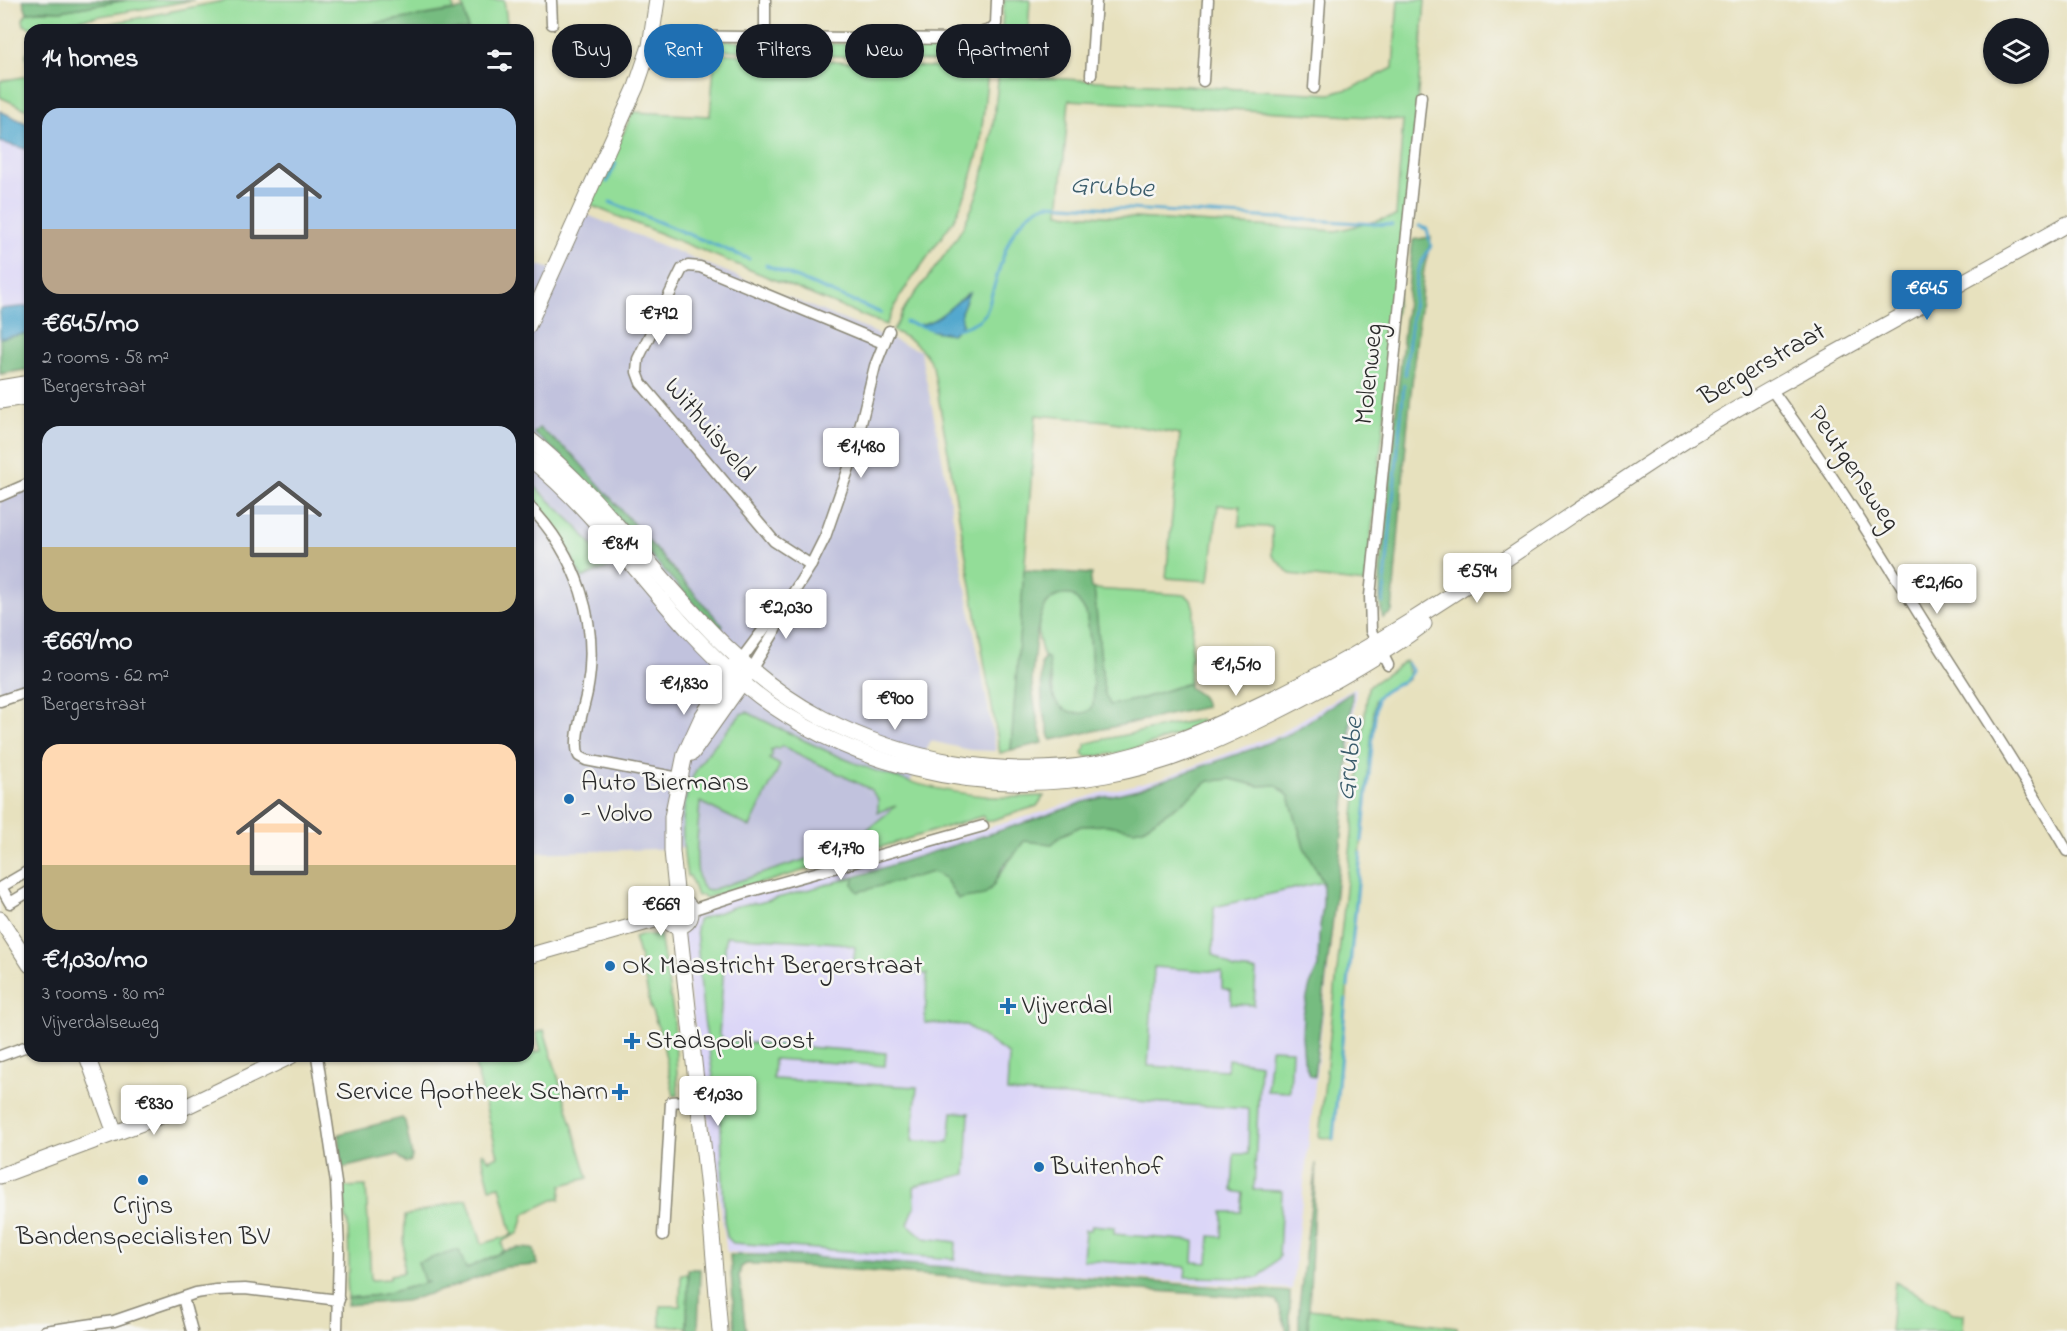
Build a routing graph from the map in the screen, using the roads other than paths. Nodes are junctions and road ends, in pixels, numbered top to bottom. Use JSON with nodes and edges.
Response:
{"nodes":[{"id":1,"x":550,"y":0,"type":"edge"},
{"id":2,"x":657,"y":0,"type":"edge"},
{"id":3,"x":765,"y":0,"type":"edge"},
{"id":4,"x":997,"y":0,"type":"edge"},
{"id":5,"x":1096,"y":0,"type":"edge"},
{"id":6,"x":1208,"y":0,"type":"edge"},
{"id":7,"x":1320,"y":0,"type":"edge"},
{"id":8,"x":552,"y":24,"type":"dead end"},
{"id":9,"x":654,"y":24,"type":"edge"},
{"id":10,"x":765,"y":24,"type":"edge"},
{"id":11,"x":833,"y":38,"type":"edge"},
{"id":12,"x":644,"y":62,"type":"edge"},
{"id":13,"x":1091,"y":75,"type":"dead end"},
{"id":14,"x":1203,"y":81,"type":"dead end"},
{"id":15,"x":1314,"y":88,"type":"dead end"},
{"id":16,"x":1421,"y":96,"type":"dead end"},
{"id":17,"x":2067,"y":224,"type":"edge"},
{"id":18,"x":534,"y":313,"type":"edge"},
{"id":19,"x":889,"y":331,"type":"dead end"},
{"id":20,"x":883,"y":343,"type":"junction"},
{"id":21,"x":24,"y":384,"type":"edge"},
{"id":22,"x":0,"y":388,"type":"edge"},
{"id":23,"x":1771,"y":389,"type":"junction"},
{"id":24,"x":24,"y":397,"type":"edge"},
{"id":25,"x":0,"y":401,"type":"edge"},
{"id":26,"x":534,"y":443,"type":"edge"},
{"id":27,"x":534,"y":463,"type":"edge"},
{"id":28,"x":24,"y":486,"type":"edge"},
{"id":29,"x":0,"y":496,"type":"edge"},
{"id":30,"x":534,"y":511,"type":"edge"},
{"id":31,"x":811,"y":565,"type":"junction"},
{"id":32,"x":1382,"y":654,"type":"junction"},
{"id":33,"x":741,"y":671,"type":"junction"},
{"id":34,"x":24,"y":693,"type":"edge"},
{"id":35,"x":0,"y":701,"type":"edge"},
{"id":36,"x":679,"y":778,"type":"junction"},
{"id":37,"x":983,"y":826,"type":"dead end"},
{"id":38,"x":2067,"y":850,"type":"edge"},
{"id":39,"x":24,"y":874,"type":"edge"},
{"id":40,"x":24,"y":894,"type":"edge"},
{"id":41,"x":677,"y":900,"type":"junction"},
{"id":42,"x":691,"y":910,"type":"junction"},
{"id":43,"x":665,"y":917,"type":"junction"},
{"id":44,"x":0,"y":919,"type":"edge"},
{"id":45,"x":679,"y":926,"type":"junction"},
{"id":46,"x":534,"y":954,"type":"edge"},
{"id":47,"x":24,"y":956,"type":"edge"},
{"id":48,"x":24,"y":1047,"type":"edge"},
{"id":49,"x":0,"y":1056,"type":"edge"},
{"id":50,"x":89,"y":1062,"type":"edge"},
{"id":51,"x":279,"y":1062,"type":"edge"},
{"id":52,"x":318,"y":1062,"type":"edge"},
{"id":53,"x":699,"y":1100,"type":"junction"},
{"id":54,"x":116,"y":1133,"type":"junction"},
{"id":55,"x":0,"y":1176,"type":"edge"},
{"id":56,"x":663,"y":1235,"type":"dead end"},
{"id":57,"x":183,"y":1298,"type":"junction"},
{"id":58,"x":339,"y":1300,"type":"junction"},
{"id":59,"x":45,"y":1331,"type":"edge"},
{"id":60,"x":192,"y":1331,"type":"edge"},
{"id":61,"x":337,"y":1331,"type":"edge"},
{"id":62,"x":720,"y":1331,"type":"edge"}],
"edges":[{"from":1,"to":8,"type":"street"},
{"from":2,"to":9,"type":"main road"},
{"from":3,"to":10,"type":"street"},
{"from":4,"to":11,"type":"street"},
{"from":5,"to":13,"type":"street"},
{"from":6,"to":14,"type":"street"},
{"from":7,"to":15,"type":"street"},
{"from":12,"to":18,"type":"main road"},
{"from":16,"to":32,"type":"street","name":"Molenweg"},
{"from":17,"to":23,"type":"main road","name":"Bergerstraat"},
{"from":19,"to":20,"type":"street"},
{"from":20,"to":31,"type":"street"},
{"from":20,"to":31,"type":"street","name":"Withuisveld"},
{"from":21,"to":22,"type":"main road"},
{"from":23,"to":32,"type":"main road","name":"Bergerstraat"},
{"from":23,"to":38,"type":"street","name":"Peutgensweg"},
{"from":24,"to":25,"type":"main road"},
{"from":26,"to":33,"type":"main road"},
{"from":27,"to":33,"type":"main road"},
{"from":28,"to":29,"type":"street"},
{"from":30,"to":36,"type":"street"},
{"from":31,"to":33,"type":"street"},
{"from":32,"to":33,"type":"main road","name":"Bergerstraat"},
{"from":33,"to":36,"type":"main road"},
{"from":34,"to":35,"type":"street"},
{"from":36,"to":41,"type":"main road"},
{"from":37,"to":42,"type":"street"},
{"from":39,"to":40,"type":"street"},
{"from":41,"to":42,"type":"main road"},
{"from":41,"to":43,"type":"main road"},
{"from":42,"to":45,"type":"main road"},
{"from":43,"to":45,"type":"main road"},
{"from":43,"to":46,"type":"main road"},
{"from":44,"to":47,"type":"main road"},
{"from":45,"to":53,"type":"main road"},
{"from":48,"to":49,"type":"street"},
{"from":50,"to":54,"type":"main road"},
{"from":51,"to":54,"type":"main road"},
{"from":52,"to":58,"type":"street"},
{"from":53,"to":56,"type":"street"},
{"from":53,"to":62,"type":"main road"},
{"from":54,"to":55,"type":"main road"},
{"from":57,"to":58,"type":"street"},
{"from":57,"to":59,"type":"street"},
{"from":57,"to":60,"type":"street"},
{"from":58,"to":61,"type":"street"}]}
